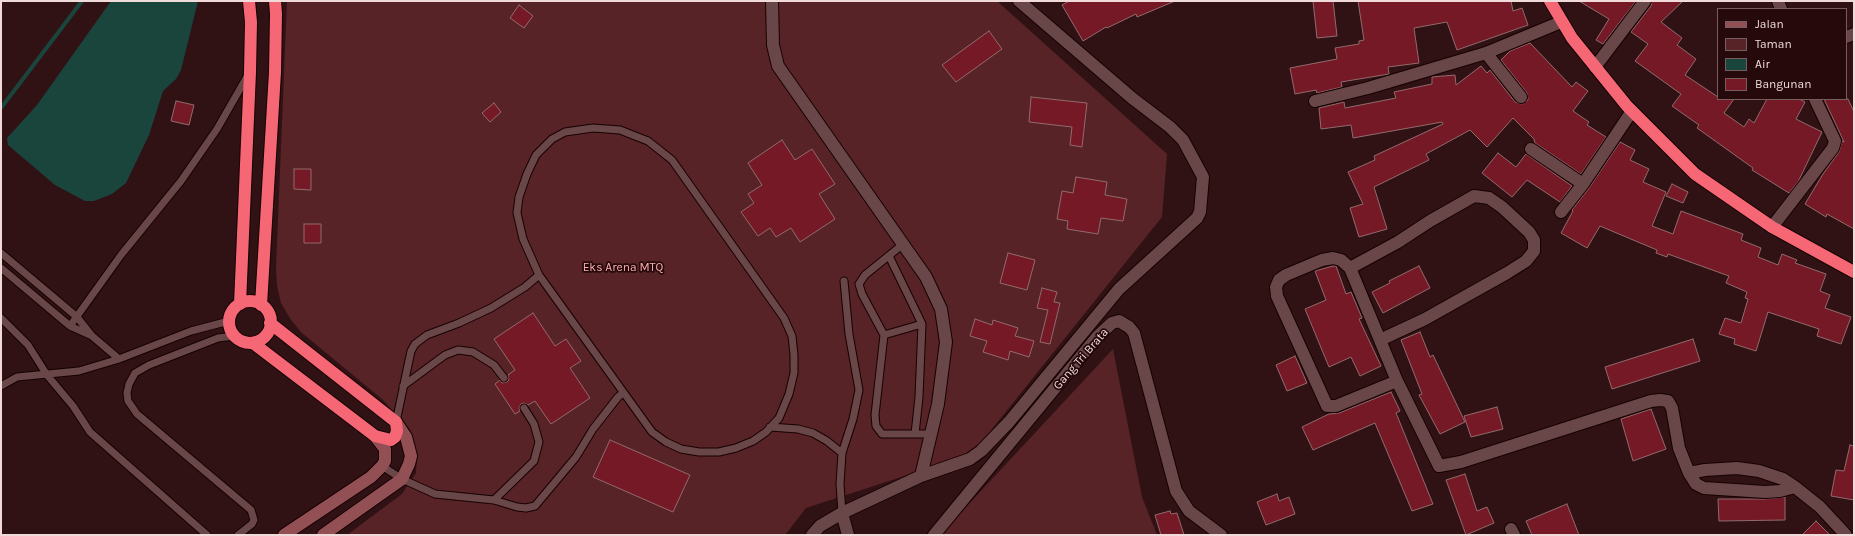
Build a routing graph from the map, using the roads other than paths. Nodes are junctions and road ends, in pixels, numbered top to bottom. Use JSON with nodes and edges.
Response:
{"nodes":[{"id":1,"x":249,"y":1,"type":"edge"},
{"id":2,"x":274,"y":1,"type":"edge"},
{"id":3,"x":772,"y":1,"type":"edge"},
{"id":4,"x":1019,"y":1,"type":"edge"},
{"id":5,"x":1550,"y":1,"type":"edge"},
{"id":6,"x":1645,"y":1,"type":"edge"},
{"id":7,"x":1561,"y":22,"type":"junction"},
{"id":8,"x":1486,"y":53,"type":"junction"},
{"id":9,"x":1595,"y":67,"type":"junction"},
{"id":10,"x":250,"y":72,"type":"junction"},
{"id":11,"x":1521,"y":97,"type":"dead end"},
{"id":12,"x":1815,"y":100,"type":"edge"},
{"id":13,"x":1315,"y":101,"type":"dead end"},
{"id":14,"x":1632,"y":111,"type":"junction"},
{"id":15,"x":1531,"y":149,"type":"dead end"},
{"id":16,"x":1583,"y":184,"type":"junction"},
{"id":17,"x":1561,"y":212,"type":"dead end"},
{"id":18,"x":1772,"y":227,"type":"junction"},
{"id":19,"x":902,"y":245,"type":"junction"},
{"id":20,"x":1,"y":253,"type":"edge"},
{"id":21,"x":889,"y":256,"type":"junction"},
{"id":22,"x":1,"y":268,"type":"edge"},
{"id":23,"x":1350,"y":268,"type":"junction"},
{"id":24,"x":1854,"y":272,"type":"edge"},
{"id":25,"x":539,"y":275,"type":"junction"},
{"id":26,"x":844,"y":281,"type":"dead end"},
{"id":27,"x":240,"y":304,"type":"junction"},
{"id":28,"x":261,"y":305,"type":"junction"},
{"id":29,"x":77,"y":317,"type":"junction"},
{"id":30,"x":1,"y":318,"type":"edge"},
{"id":31,"x":229,"y":321,"type":"junction"},
{"id":32,"x":270,"y":324,"type":"junction"},
{"id":33,"x":922,"y":324,"type":"junction"},
{"id":34,"x":70,"y":326,"type":"junction"},
{"id":35,"x":884,"y":335,"type":"junction"},
{"id":36,"x":92,"y":336,"type":"junction"},
{"id":37,"x":234,"y":336,"type":"junction"},
{"id":38,"x":1380,"y":340,"type":"junction"},
{"id":39,"x":253,"y":343,"type":"junction"},
{"id":40,"x":119,"y":359,"type":"junction"},
{"id":41,"x":47,"y":375,"type":"junction"},
{"id":42,"x":504,"y":378,"type":"dead end"},
{"id":43,"x":1396,"y":381,"type":"junction"},
{"id":44,"x":1,"y":386,"type":"edge"},
{"id":45,"x":403,"y":386,"type":"junction"},
{"id":46,"x":623,"y":393,"type":"junction"},
{"id":47,"x":524,"y":408,"type":"dead end"},
{"id":48,"x":396,"y":422,"type":"junction"},
{"id":49,"x":770,"y":427,"type":"junction"},
{"id":50,"x":915,"y":434,"type":"junction"},
{"id":51,"x":932,"y":434,"type":"junction"},
{"id":52,"x":375,"y":436,"type":"junction"},
{"id":53,"x":842,"y":453,"type":"junction"},
{"id":54,"x":382,"y":466,"type":"junction"},
{"id":55,"x":1689,"y":473,"type":"junction"},
{"id":56,"x":921,"y":476,"type":"junction"},
{"id":57,"x":402,"y":479,"type":"junction"},
{"id":58,"x":1795,"y":487,"type":"junction"},
{"id":59,"x":494,"y":500,"type":"junction"},
{"id":60,"x":842,"y":512,"type":"junction"},
{"id":61,"x":208,"y":535,"type":"edge"},
{"id":62,"x":238,"y":535,"type":"edge"},
{"id":63,"x":284,"y":535,"type":"edge"},
{"id":64,"x":323,"y":535,"type":"edge"},
{"id":65,"x":812,"y":535,"type":"edge"},
{"id":66,"x":848,"y":535,"type":"edge"},
{"id":67,"x":934,"y":535,"type":"edge"},
{"id":68,"x":1221,"y":535,"type":"edge"},
{"id":69,"x":1846,"y":535,"type":"edge"}],
"edges":[{"from":1,"to":10,"type":"highway"},
{"from":2,"to":28,"type":"highway"},
{"from":3,"to":19,"type":"street"},
{"from":4,"to":56,"type":"street"},
{"from":5,"to":7,"type":"highway"},
{"from":6,"to":9,"type":"street"},
{"from":7,"to":8,"type":"street"},
{"from":7,"to":9,"type":"highway"},
{"from":8,"to":11,"type":"street"},
{"from":8,"to":13,"type":"street"},
{"from":9,"to":14,"type":"highway"},
{"from":10,"to":27,"type":"highway"},
{"from":10,"to":29,"type":"lane"},
{"from":12,"to":18,"type":"street"},
{"from":14,"to":16,"type":"street"},
{"from":14,"to":18,"type":"highway"},
{"from":15,"to":16,"type":"street"},
{"from":16,"to":17,"type":"street"},
{"from":18,"to":24,"type":"highway"},
{"from":19,"to":21,"type":"lane"},
{"from":19,"to":51,"type":"street"},
{"from":20,"to":29,"type":"lane"},
{"from":21,"to":33,"type":"lane"},
{"from":21,"to":35,"type":"lane"},
{"from":22,"to":34,"type":"lane"},
{"from":23,"to":38,"type":"street"},
{"from":23,"to":38,"type":"street"},
{"from":23,"to":43,"type":"street"},
{"from":25,"to":45,"type":"lane"},
{"from":25,"to":46,"type":"lane"},
{"from":25,"to":49,"type":"lane"},
{"from":26,"to":53,"type":"lane"},
{"from":27,"to":28,"type":"highway"},
{"from":27,"to":31,"type":"highway"},
{"from":28,"to":32,"type":"highway"},
{"from":29,"to":34,"type":"lane"},
{"from":29,"to":36,"type":"lane"},
{"from":30,"to":41,"type":"lane"},
{"from":31,"to":37,"type":"highway"},
{"from":31,"to":40,"type":"lane"},
{"from":32,"to":39,"type":"highway"},
{"from":32,"to":48,"type":"highway"},
{"from":33,"to":35,"type":"lane"},
{"from":33,"to":50,"type":"lane"},
{"from":34,"to":36,"type":"lane"},
{"from":35,"to":50,"type":"lane"},
{"from":36,"to":40,"type":"lane"},
{"from":37,"to":39,"type":"highway"},
{"from":37,"to":62,"type":"lane"},
{"from":38,"to":43,"type":"street"},
{"from":39,"to":52,"type":"highway"},
{"from":40,"to":41,"type":"lane"},
{"from":41,"to":44,"type":"lane"},
{"from":41,"to":61,"type":"lane"},
{"from":42,"to":45,"type":"lane"},
{"from":43,"to":55,"type":"street"},
{"from":45,"to":48,"type":"lane"},
{"from":46,"to":49,"type":"lane"},
{"from":46,"to":59,"type":"lane"},
{"from":47,"to":59,"type":"lane"},
{"from":48,"to":52,"type":"highway"},
{"from":48,"to":57,"type":"street"},
{"from":49,"to":53,"type":"lane"},
{"from":50,"to":51,"type":"lane"},
{"from":51,"to":56,"type":"street"},
{"from":52,"to":54,"type":"street"},
{"from":53,"to":60,"type":"lane"},
{"from":54,"to":57,"type":"lane"},
{"from":54,"to":63,"type":"street"},
{"from":55,"to":58,"type":"street"},
{"from":55,"to":58,"type":"street"},
{"from":56,"to":60,"type":"street"},
{"from":57,"to":59,"type":"lane"},
{"from":57,"to":64,"type":"street"},
{"from":58,"to":69,"type":"street"},
{"from":60,"to":65,"type":"street"},
{"from":60,"to":66,"type":"street"},
{"from":67,"to":68,"type":"street","name":"Gang Tri Brata"}]}
